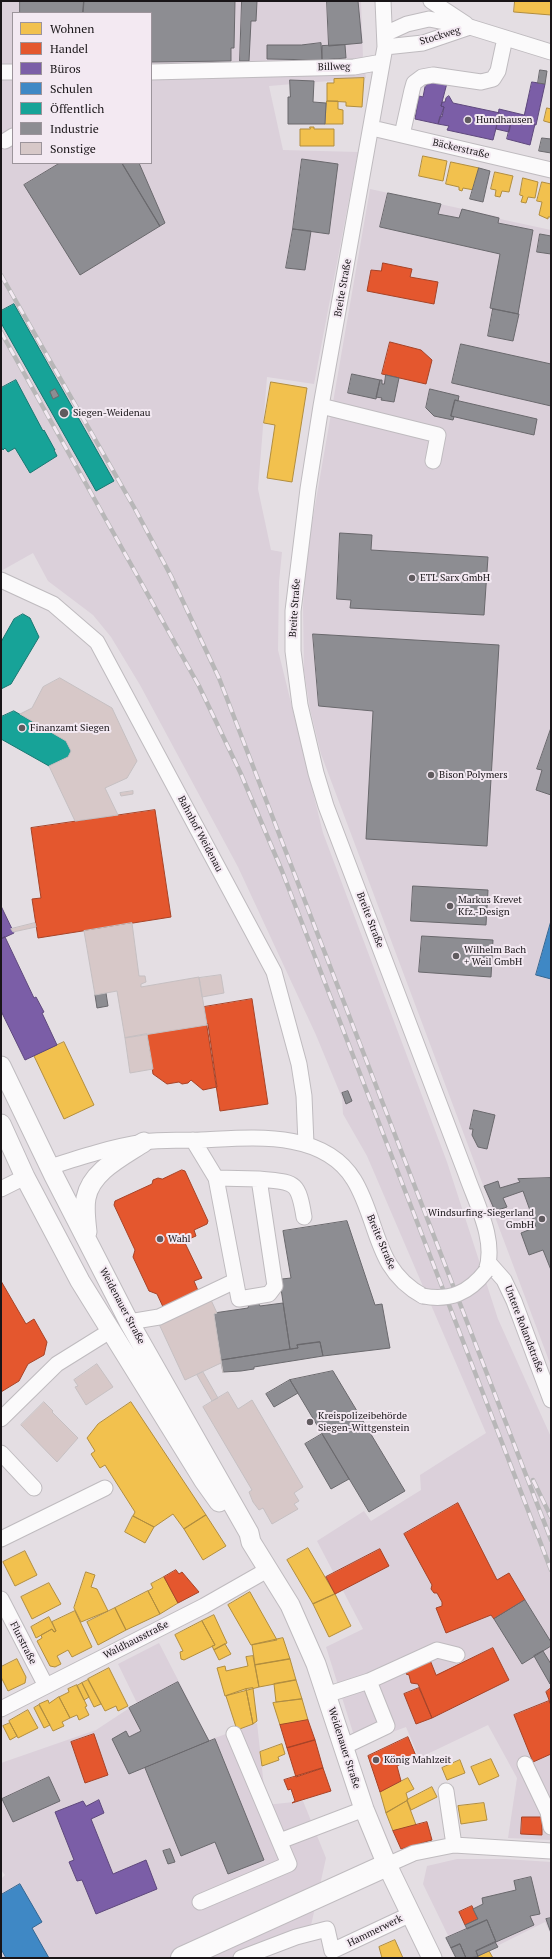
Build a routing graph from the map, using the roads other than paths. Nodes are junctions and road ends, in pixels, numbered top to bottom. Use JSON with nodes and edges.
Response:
{"nodes":[{"id":1,"x":383,"y":1,"type":"edge"},
{"id":2,"x":431,"y":1,"type":"edge"},
{"id":3,"x":470,"y":27,"type":"junction"},
{"id":4,"x":505,"y":38,"type":"junction"},
{"id":5,"x":385,"y":41,"type":"junction"},
{"id":6,"x":551,"y":52,"type":"edge"},
{"id":7,"x":382,"y":62,"type":"junction"},
{"id":8,"x":1,"y":72,"type":"edge"},
{"id":9,"x":12,"y":72,"type":"edge"},
{"id":10,"x":152,"y":72,"type":"edge"},
{"id":11,"x":372,"y":128,"type":"junction"},
{"id":12,"x":402,"y":135,"type":"junction"},
{"id":13,"x":551,"y":170,"type":"edge"},
{"id":14,"x":321,"y":406,"type":"junction"},
{"id":15,"x":433,"y":461,"type":"dead end"},
{"id":16,"x":1,"y":580,"type":"edge"},
{"id":17,"x":1,"y":1066,"type":"edge"},
{"id":18,"x":1,"y":1124,"type":"edge"},
{"id":19,"x":193,"y":1140,"type":"junction"},
{"id":20,"x":144,"y":1142,"type":"junction"},
{"id":21,"x":306,"y":1144,"type":"junction"},
{"id":22,"x":50,"y":1167,"type":"junction"},
{"id":23,"x":25,"y":1177,"type":"junction"},
{"id":24,"x":216,"y":1178,"type":"junction"},
{"id":25,"x":258,"y":1179,"type":"junction"},
{"id":26,"x":1,"y":1189,"type":"edge"},
{"id":27,"x":304,"y":1217,"type":"dead end"},
{"id":28,"x":87,"y":1240,"type":"junction"},
{"id":29,"x":487,"y":1267,"type":"junction"},
{"id":30,"x":235,"y":1281,"type":"junction"},
{"id":31,"x":129,"y":1322,"type":"junction"},
{"id":32,"x":110,"y":1331,"type":"junction"},
{"id":33,"x":551,"y":1400,"type":"edge"},
{"id":34,"x":168,"y":1409,"type":"junction"},
{"id":35,"x":1,"y":1419,"type":"edge"},
{"id":36,"x":1,"y":1453,"type":"edge"},
{"id":37,"x":34,"y":1488,"type":"dead end"},
{"id":38,"x":105,"y":1488,"type":"dead end"},
{"id":39,"x":1,"y":1539,"type":"edge"},
{"id":40,"x":269,"y":1569,"type":"junction"},
{"id":41,"x":1,"y":1599,"type":"edge"},
{"id":42,"x":457,"y":1655,"type":"dead end"},
{"id":43,"x":369,"y":1681,"type":"junction"},
{"id":44,"x":46,"y":1686,"type":"junction"},
{"id":45,"x":326,"y":1695,"type":"junction"},
{"id":46,"x":1,"y":1709,"type":"edge"},
{"id":47,"x":234,"y":1734,"type":"dead end"},
{"id":48,"x":343,"y":1747,"type":"junction"},
{"id":49,"x":525,"y":1764,"type":"dead end"},
{"id":50,"x":446,"y":1791,"type":"dead end"},
{"id":51,"x":364,"y":1809,"type":"junction"},
{"id":52,"x":551,"y":1827,"type":"edge"},
{"id":53,"x":280,"y":1841,"type":"junction"},
{"id":54,"x":454,"y":1845,"type":"junction"},
{"id":55,"x":551,"y":1851,"type":"edge"},
{"id":56,"x":387,"y":1865,"type":"junction"},
{"id":57,"x":200,"y":1902,"type":"dead end"},
{"id":58,"x":411,"y":1914,"type":"junction"},
{"id":59,"x":182,"y":1958,"type":"edge"},
{"id":60,"x":241,"y":1958,"type":"edge"},
{"id":61,"x":432,"y":1958,"type":"edge"}],
"edges":[{"from":1,"to":5,"type":"street","name":"Breite Straße"},
{"from":2,"to":3,"type":"street","name":"Stockweg"},
{"from":3,"to":4,"type":"street","name":"Stockweg"},
{"from":3,"to":5,"type":"street","name":"Stockweg"},
{"from":3,"to":5,"type":"street","name":"Stockweg"},
{"from":4,"to":6,"type":"street","name":"Stockweg"},
{"from":4,"to":12,"type":"street"},
{"from":5,"to":7,"type":"street","name":"Breite Straße"},
{"from":7,"to":10,"type":"street","name":"Billweg"},
{"from":7,"to":11,"type":"street","name":"Breite Straße"},
{"from":8,"to":9,"type":"street"},
{"from":11,"to":12,"type":"street","name":"Bäckerstraße"},
{"from":11,"to":14,"type":"street","name":"Breite Straße"},
{"from":12,"to":13,"type":"street","name":"Bäckerstraße"},
{"from":14,"to":15,"type":"street"},
{"from":14,"to":29,"type":"street","name":"Breite Straße"},
{"from":16,"to":21,"type":"street","name":"Bahnhof Weidenau"},
{"from":17,"to":22,"type":"main road","name":"Weidenauer Straße"},
{"from":18,"to":23,"type":"main road","name":"Weidenauer Straße"},
{"from":19,"to":20,"type":"street","name":"Breite Straße"},
{"from":19,"to":21,"type":"street","name":"Breite Straße"},
{"from":19,"to":24,"type":"street"},
{"from":20,"to":22,"type":"street","name":"Breite Straße"},
{"from":20,"to":28,"type":"main road"},
{"from":21,"to":29,"type":"street","name":"Breite Straße","bridge":true},
{"from":22,"to":23,"type":"main road"},
{"from":22,"to":28,"type":"main road","name":"Weidenauer Straße"},
{"from":23,"to":26,"type":"street"},
{"from":23,"to":32,"type":"main road","name":"Weidenauer Straße"},
{"from":24,"to":25,"type":"street"},
{"from":24,"to":30,"type":"street"},
{"from":25,"to":27,"type":"street"},
{"from":25,"to":30,"type":"street"},
{"from":28,"to":31,"type":"main road","name":"Weidenauer Straße"},
{"from":29,"to":33,"type":"street","name":"Untere Rolandstraße"},
{"from":30,"to":31,"type":"street"},
{"from":31,"to":32,"type":"main road"},
{"from":31,"to":34,"type":"main road","name":"Weidenauer Straße"},
{"from":32,"to":34,"type":"main road","name":"Weidenauer Straße"},
{"from":32,"to":35,"type":"street"},
{"from":34,"to":40,"type":"main road","name":"Weidenauer Straße"},
{"from":36,"to":37,"type":"street"},
{"from":38,"to":39,"type":"street"},
{"from":40,"to":44,"type":"street","name":"Waldhausstraße"},
{"from":40,"to":45,"type":"main road","name":"Weidenauer Straße"},
{"from":41,"to":44,"type":"street","name":"Flurstraße"},
{"from":42,"to":43,"type":"street"},
{"from":43,"to":45,"type":"street"},
{"from":43,"to":48,"type":"street"},
{"from":44,"to":46,"type":"street","name":"Waldhausstraße"},
{"from":45,"to":48,"type":"main road","name":"Weidenauer Straße"},
{"from":47,"to":53,"type":"street"},
{"from":48,"to":51,"type":"main road","name":"Weidenauer Straße"},
{"from":49,"to":52,"type":"street"},
{"from":50,"to":54,"type":"street"},
{"from":51,"to":53,"type":"street"},
{"from":51,"to":56,"type":"main road","name":"Weidenauer Straße"},
{"from":53,"to":57,"type":"street"},
{"from":54,"to":55,"type":"street"},
{"from":54,"to":56,"type":"street"},
{"from":56,"to":58,"type":"main road","name":"Weidenauer Straße"},
{"from":56,"to":59,"type":"highway"},
{"from":58,"to":60,"type":"street","name":"Hammerwerk"},
{"from":58,"to":61,"type":"main road","name":"Weidenauer Straße"}]}
